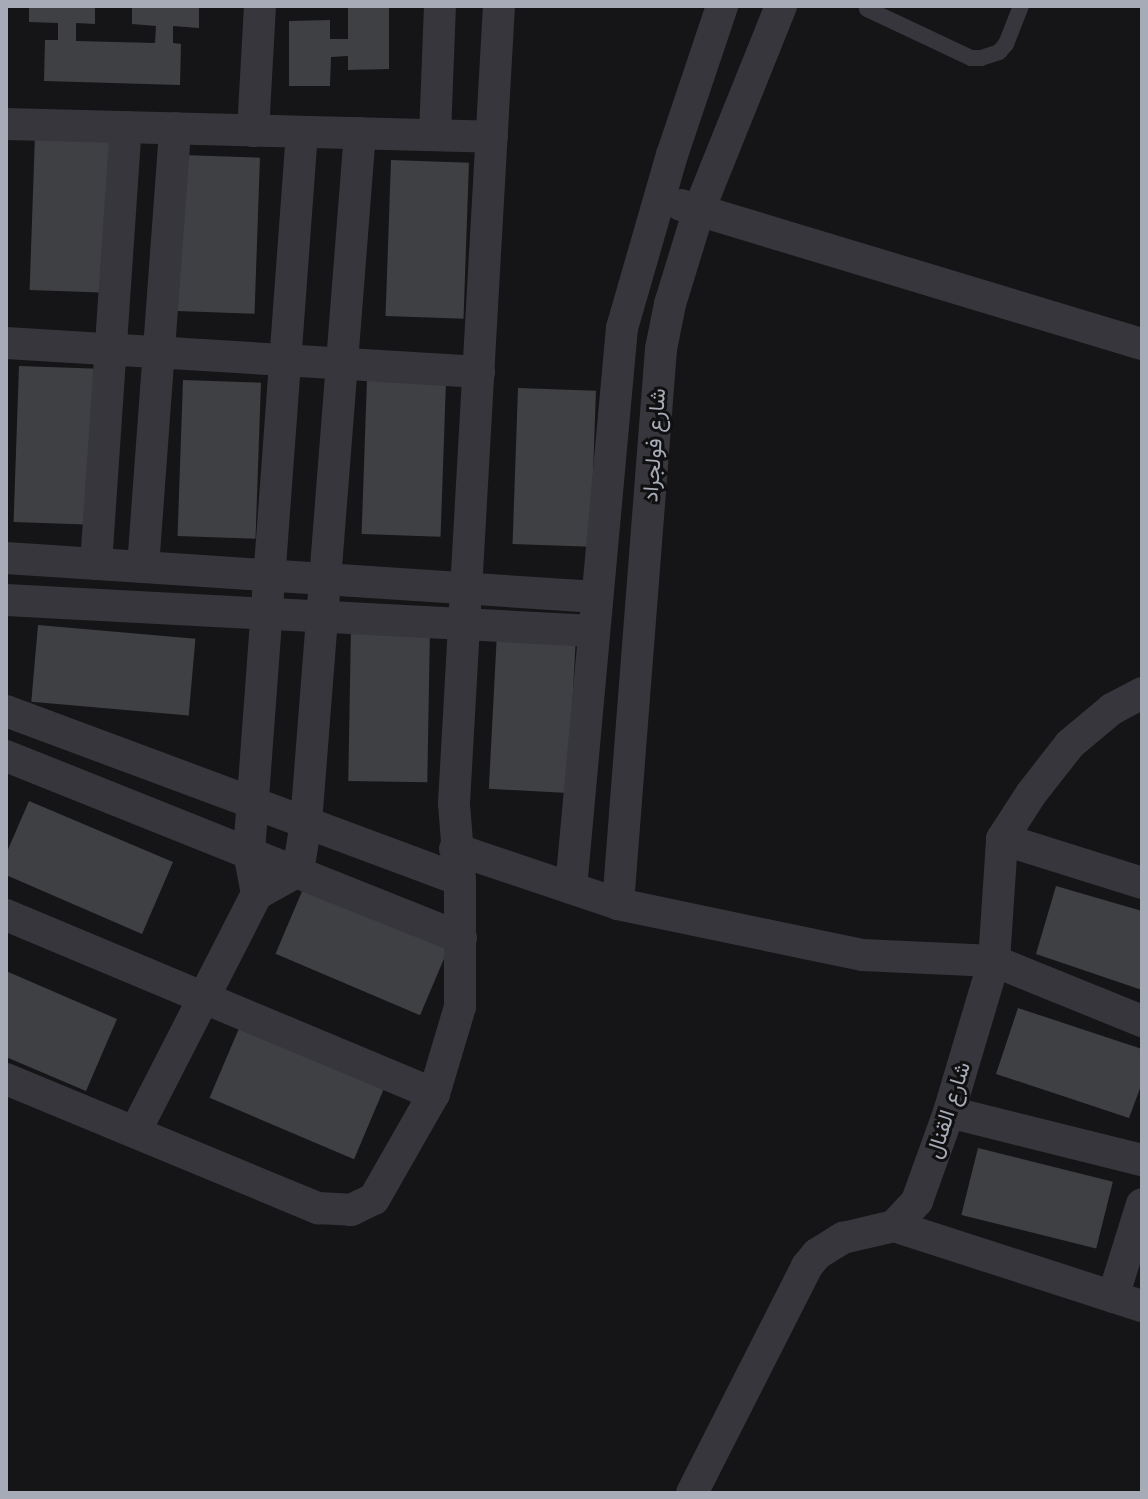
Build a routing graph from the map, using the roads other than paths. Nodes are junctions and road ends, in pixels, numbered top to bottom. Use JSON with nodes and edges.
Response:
{"nodes":[{"id":1,"x":260,"y":6,"type":"edge"},
{"id":2,"x":440,"y":6,"type":"edge"},
{"id":3,"x":499,"y":6,"type":"edge"},
{"id":4,"x":722,"y":6,"type":"edge"},
{"id":5,"x":781,"y":6,"type":"edge"},
{"id":6,"x":1021,"y":6,"type":"edge"},
{"id":7,"x":867,"y":9,"type":"dead end"},
{"id":8,"x":6,"y":124,"type":"edge"},
{"id":9,"x":126,"y":127,"type":"junction"},
{"id":10,"x":175,"y":128,"type":"junction"},
{"id":11,"x":253,"y":131,"type":"junction"},
{"id":12,"x":302,"y":132,"type":"junction"},
{"id":13,"x":360,"y":133,"type":"junction"},
{"id":14,"x":435,"y":135,"type":"junction"},
{"id":15,"x":492,"y":137,"type":"junction"},
{"id":16,"x":659,"y":198,"type":"junction"},
{"id":17,"x":699,"y":210,"type":"junction"},
{"id":18,"x":6,"y":343,"type":"edge"},
{"id":19,"x":1142,"y":344,"type":"edge"},
{"id":20,"x":110,"y":349,"type":"junction"},
{"id":21,"x":158,"y":352,"type":"junction"},
{"id":22,"x":286,"y":360,"type":"junction"},
{"id":23,"x":342,"y":364,"type":"junction"},
{"id":24,"x":479,"y":372,"type":"junction"},
{"id":25,"x":6,"y":558,"type":"edge"},
{"id":26,"x":96,"y":564,"type":"junction"},
{"id":27,"x":143,"y":567,"type":"junction"},
{"id":28,"x":271,"y":575,"type":"junction"},
{"id":29,"x":326,"y":579,"type":"junction"},
{"id":30,"x":467,"y":588,"type":"junction"},
{"id":31,"x":597,"y":597,"type":"junction"},
{"id":32,"x":6,"y":600,"type":"edge"},
{"id":33,"x":268,"y":613,"type":"junction"},
{"id":34,"x":322,"y":617,"type":"junction"},
{"id":35,"x":464,"y":624,"type":"junction"},
{"id":36,"x":593,"y":631,"type":"junction"},
{"id":37,"x":1142,"y":693,"type":"edge"},
{"id":38,"x":6,"y":711,"type":"edge"},
{"id":39,"x":6,"y":756,"type":"edge"},
{"id":40,"x":255,"y":804,"type":"junction"},
{"id":41,"x":306,"y":823,"type":"junction"},
{"id":42,"x":1002,"y":839,"type":"junction"},
{"id":43,"x":455,"y":849,"type":"junction"},
{"id":44,"x":249,"y":852,"type":"junction"},
{"id":45,"x":298,"y":871,"type":"junction"},
{"id":46,"x":460,"y":880,"type":"junction"},
{"id":47,"x":1142,"y":883,"type":"edge"},
{"id":48,"x":571,"y":888,"type":"junction"},
{"id":49,"x":257,"y":894,"type":"junction"},
{"id":50,"x":618,"y":904,"type":"junction"},
{"id":51,"x":6,"y":915,"type":"edge"},
{"id":52,"x":461,"y":938,"type":"junction"},
{"id":53,"x":994,"y":961,"type":"junction"},
{"id":54,"x":202,"y":998,"type":"junction"},
{"id":55,"x":1142,"y":1021,"type":"edge"},
{"id":56,"x":6,"y":1079,"type":"edge"},
{"id":57,"x":434,"y":1094,"type":"junction"},
{"id":58,"x":949,"y":1112,"type":"junction"},
{"id":59,"x":135,"y":1132,"type":"junction"},
{"id":60,"x":1142,"y":1160,"type":"edge"},
{"id":61,"x":1142,"y":1204,"type":"edge"},
{"id":62,"x":894,"y":1226,"type":"junction"},
{"id":63,"x":1127,"y":1301,"type":"edge"},
{"id":64,"x":692,"y":1493,"type":"edge"}],
"edges":[{"from":1,"to":11,"type":"street"},
{"from":2,"to":14,"type":"street"},
{"from":3,"to":15,"type":"street"},
{"from":4,"to":16,"type":"street","name":"شارع فولجراد"},
{"from":5,"to":17,"type":"street","name":"شارع فولجراد"},
{"from":6,"to":7,"type":"lane"},
{"from":8,"to":9,"type":"street"},
{"from":9,"to":10,"type":"street"},
{"from":9,"to":20,"type":"street"},
{"from":10,"to":11,"type":"street"},
{"from":10,"to":21,"type":"street"},
{"from":11,"to":12,"type":"street"},
{"from":12,"to":13,"type":"street"},
{"from":12,"to":22,"type":"street"},
{"from":13,"to":14,"type":"street"},
{"from":13,"to":23,"type":"street"},
{"from":14,"to":15,"type":"street"},
{"from":15,"to":24,"type":"street"},
{"from":16,"to":17,"type":"street"},
{"from":16,"to":31,"type":"street","name":"شارع فولجراد"},
{"from":17,"to":19,"type":"street"},
{"from":17,"to":50,"type":"street","name":"شارع فولجراد"},
{"from":18,"to":20,"type":"street"},
{"from":20,"to":21,"type":"street"},
{"from":20,"to":26,"type":"street"},
{"from":21,"to":22,"type":"street"},
{"from":21,"to":27,"type":"street"},
{"from":22,"to":23,"type":"street"},
{"from":22,"to":28,"type":"street"},
{"from":23,"to":24,"type":"street"},
{"from":23,"to":29,"type":"street"},
{"from":24,"to":30,"type":"street"},
{"from":25,"to":26,"type":"street"},
{"from":26,"to":27,"type":"street"},
{"from":27,"to":28,"type":"street"},
{"from":28,"to":29,"type":"street"},
{"from":28,"to":33,"type":"street"},
{"from":29,"to":30,"type":"street"},
{"from":29,"to":34,"type":"street"},
{"from":30,"to":31,"type":"street"},
{"from":30,"to":35,"type":"street"},
{"from":31,"to":36,"type":"street","name":"شارع فولجراد"},
{"from":32,"to":33,"type":"street"},
{"from":33,"to":34,"type":"street"},
{"from":33,"to":40,"type":"street"},
{"from":34,"to":35,"type":"street"},
{"from":34,"to":41,"type":"street"},
{"from":35,"to":36,"type":"street"},
{"from":35,"to":43,"type":"street"},
{"from":36,"to":48,"type":"street","name":"شارع فولجراد"},
{"from":37,"to":42,"type":"street","name":"شارع القنال"},
{"from":38,"to":40,"type":"street"},
{"from":39,"to":44,"type":"street"},
{"from":40,"to":41,"type":"street"},
{"from":40,"to":44,"type":"street"},
{"from":41,"to":45,"type":"street"},
{"from":41,"to":46,"type":"street"},
{"from":42,"to":47,"type":"street"},
{"from":42,"to":53,"type":"street","name":"شارع القنال"},
{"from":43,"to":46,"type":"street"},
{"from":43,"to":48,"type":"street"},
{"from":44,"to":45,"type":"street"},
{"from":44,"to":49,"type":"street"},
{"from":45,"to":49,"type":"street"},
{"from":45,"to":52,"type":"street"},
{"from":46,"to":52,"type":"street"},
{"from":48,"to":50,"type":"street"},
{"from":49,"to":54,"type":"street"},
{"from":50,"to":53,"type":"street"},
{"from":51,"to":54,"type":"street"},
{"from":52,"to":57,"type":"street"},
{"from":53,"to":55,"type":"street"},
{"from":53,"to":58,"type":"street","name":"شارع القنال"},
{"from":54,"to":57,"type":"street"},
{"from":54,"to":59,"type":"street"},
{"from":56,"to":59,"type":"street"},
{"from":57,"to":59,"type":"street"},
{"from":58,"to":60,"type":"street"},
{"from":58,"to":62,"type":"street","name":"شارع القنال"},
{"from":61,"to":63,"type":"street"},
{"from":62,"to":63,"type":"street"},
{"from":62,"to":64,"type":"street"}]}
